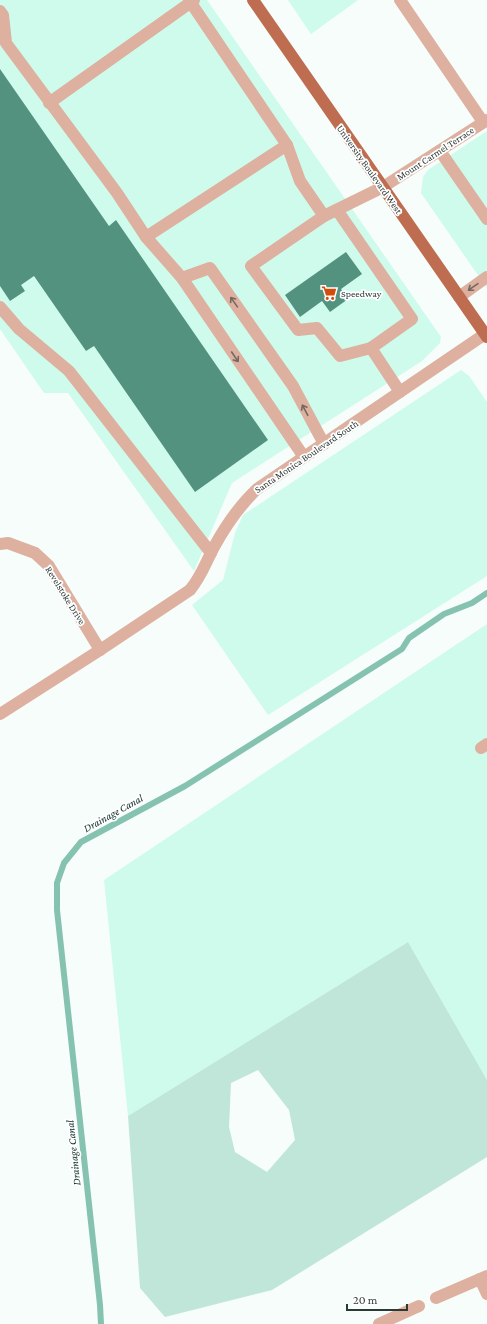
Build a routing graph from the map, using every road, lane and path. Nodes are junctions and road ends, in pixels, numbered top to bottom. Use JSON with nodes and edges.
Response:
{"nodes":[{"id":1,"x":400,"y":0,"type":"edge"},
{"id":2,"x":191,"y":1,"type":"edge"},
{"id":3,"x":255,"y":1,"type":"edge"},
{"id":4,"x":0,"y":11,"type":"edge"},
{"id":5,"x":49,"y":102,"type":"junction"},
{"id":6,"x":485,"y":121,"type":"edge"},
{"id":7,"x":288,"y":145,"type":"junction"},
{"id":8,"x":440,"y":150,"type":"junction"},
{"id":9,"x":383,"y":187,"type":"junction"},
{"id":10,"x":337,"y":210,"type":"junction"},
{"id":11,"x":324,"y":216,"type":"junction"},
{"id":12,"x":487,"y":219,"type":"edge"},
{"id":13,"x":146,"y":237,"type":"junction"},
{"id":14,"x":487,"y":277,"type":"edge"},
{"id":15,"x":182,"y":278,"type":"junction"},
{"id":16,"x":459,"y":297,"type":"junction"},
{"id":17,"x":0,"y":307,"type":"edge"},
{"id":18,"x":486,"y":336,"type":"edge"},
{"id":19,"x":371,"y":348,"type":"junction"},
{"id":20,"x":400,"y":392,"type":"junction"},
{"id":21,"x":324,"y":444,"type":"junction"},
{"id":22,"x":304,"y":457,"type":"junction"},
{"id":23,"x":0,"y":544,"type":"edge"},
{"id":24,"x":211,"y":553,"type":"junction"},
{"id":25,"x":100,"y":650,"type":"junction"},
{"id":26,"x":0,"y":714,"type":"edge"},
{"id":27,"x":483,"y":1277,"type":"edge"},
{"id":28,"x":487,"y":1294,"type":"edge"},
{"id":29,"x":436,"y":1298,"type":"dead end"},
{"id":30,"x":419,"y":1306,"type":"dead end"},
{"id":31,"x":381,"y":1324,"type":"edge"}],
"edges":[{"from":1,"to":6,"type":"street"},
{"from":2,"to":5,"type":"street"},
{"from":2,"to":7,"type":"street"},
{"from":3,"to":9,"type":"main road","name":"University Boulevard West"},
{"from":4,"to":5,"type":"street"},
{"from":5,"to":13,"type":"street"},
{"from":6,"to":8,"type":"street","name":"Mount Carmel Terrace"},
{"from":7,"to":11,"type":"street"},
{"from":7,"to":13,"type":"street"},
{"from":8,"to":9,"type":"street","name":"Mount Carmel Terrace"},
{"from":8,"to":12,"type":"street"},
{"from":9,"to":10,"type":"street","name":"Mount Carmel Terrace"},
{"from":9,"to":16,"type":"main road","name":"University Boulevard West"},
{"from":10,"to":11,"type":"street","name":"Mount Carmel Terrace"},
{"from":10,"to":19,"type":"street"},
{"from":11,"to":19,"type":"street","name":"Mount Carmel Terrace"},
{"from":13,"to":15,"type":"street"},
{"from":14,"to":16,"type":"street","one_way":true},
{"from":21,"to":15,"type":"street","one_way":true},
{"from":15,"to":22,"type":"street","one_way":true},
{"from":16,"to":18,"type":"main road","name":"University Boulevard West"},
{"from":17,"to":24,"type":"street"},
{"from":18,"to":20,"type":"street","name":"Santa Monica Boulevard South"},
{"from":19,"to":20,"type":"street"},
{"from":20,"to":21,"type":"street","name":"Santa Monica Boulevard South"},
{"from":21,"to":22,"type":"street","name":"Santa Monica Boulevard South"},
{"from":22,"to":24,"type":"street","name":"Santa Monica Boulevard South"},
{"from":23,"to":25,"type":"street","name":"Revelstoke Drive"},
{"from":24,"to":25,"type":"street","name":"Santa Monica Boulevard South"},
{"from":25,"to":26,"type":"street","name":"Santa Monica Boulevard South"},
{"from":27,"to":28,"type":"street"},
{"from":27,"to":29,"type":"street"},
{"from":30,"to":31,"type":"street"}]}
